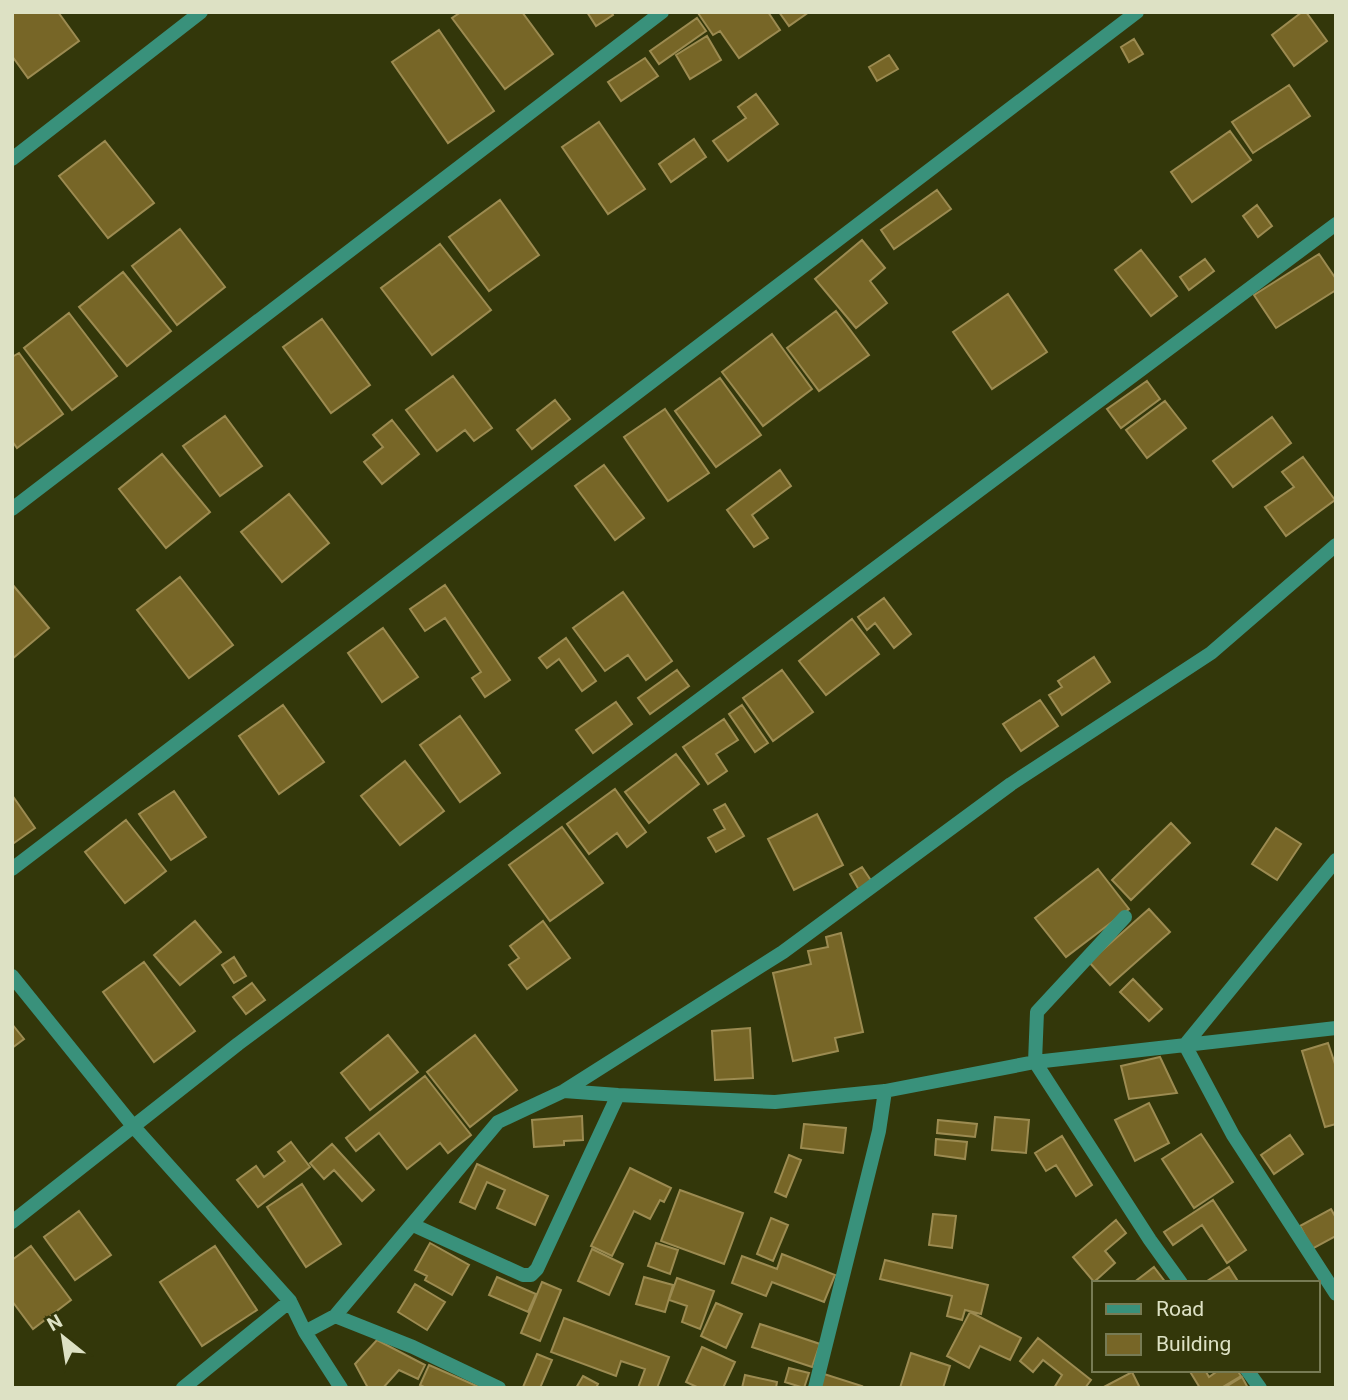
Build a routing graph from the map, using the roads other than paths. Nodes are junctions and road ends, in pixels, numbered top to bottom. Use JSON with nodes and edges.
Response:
{"nodes":[{"id":1,"x":201,"y":12,"type":"edge"},
{"id":2,"x":662,"y":12,"type":"edge"},
{"id":3,"x":1137,"y":12,"type":"edge"},
{"id":4,"x":12,"y":159,"type":"edge"},
{"id":5,"x":1336,"y":224,"type":"edge"},
{"id":6,"x":12,"y":509,"type":"edge"},
{"id":7,"x":1336,"y":545,"type":"edge"},
{"id":8,"x":1336,"y":860,"type":"edge"},
{"id":9,"x":12,"y":869,"type":"edge"},
{"id":10,"x":1125,"y":917,"type":"dead end"},
{"id":11,"x":12,"y":976,"type":"edge"},
{"id":12,"x":1336,"y":1028,"type":"edge"},
{"id":13,"x":1185,"y":1045,"type":"junction"},
{"id":14,"x":1035,"y":1062,"type":"junction"},
{"id":15,"x":564,"y":1091,"type":"junction"},
{"id":16,"x":885,"y":1091,"type":"junction"},
{"id":17,"x":618,"y":1095,"type":"junction"},
{"id":18,"x":133,"y":1126,"type":"junction"},
{"id":19,"x":12,"y":1222,"type":"edge"},
{"id":20,"x":413,"y":1225,"type":"junction"},
{"id":21,"x":1180,"y":1281,"type":"edge"},
{"id":22,"x":1336,"y":1294,"type":"edge"},
{"id":23,"x":290,"y":1301,"type":"junction"},
{"id":24,"x":335,"y":1316,"type":"junction"},
{"id":25,"x":305,"y":1332,"type":"junction"},
{"id":26,"x":1248,"y":1372,"type":"edge"},
{"id":27,"x":183,"y":1388,"type":"edge"},
{"id":28,"x":341,"y":1388,"type":"edge"},
{"id":29,"x":499,"y":1388,"type":"edge"},
{"id":30,"x":815,"y":1388,"type":"edge"},
{"id":31,"x":1260,"y":1388,"type":"edge"}],
"edges":[{"from":1,"to":4,"type":"street"},
{"from":2,"to":6,"type":"street"},
{"from":3,"to":9,"type":"street"},
{"from":5,"to":18,"type":"street"},
{"from":7,"to":15,"type":"street"},
{"from":8,"to":13,"type":"street"},
{"from":10,"to":14,"type":"street"},
{"from":11,"to":18,"type":"street"},
{"from":12,"to":13,"type":"street"},
{"from":13,"to":14,"type":"street"},
{"from":13,"to":22,"type":"street"},
{"from":14,"to":16,"type":"street"},
{"from":14,"to":21,"type":"street"},
{"from":15,"to":17,"type":"street"},
{"from":15,"to":20,"type":"street"},
{"from":16,"to":17,"type":"street"},
{"from":16,"to":30,"type":"street"},
{"from":17,"to":20,"type":"street"},
{"from":18,"to":19,"type":"street"},
{"from":18,"to":23,"type":"street"},
{"from":20,"to":24,"type":"street"},
{"from":23,"to":25,"type":"street"},
{"from":23,"to":27,"type":"street"},
{"from":24,"to":25,"type":"street"},
{"from":24,"to":29,"type":"street"},
{"from":25,"to":28,"type":"street"},
{"from":26,"to":31,"type":"street"}]}
